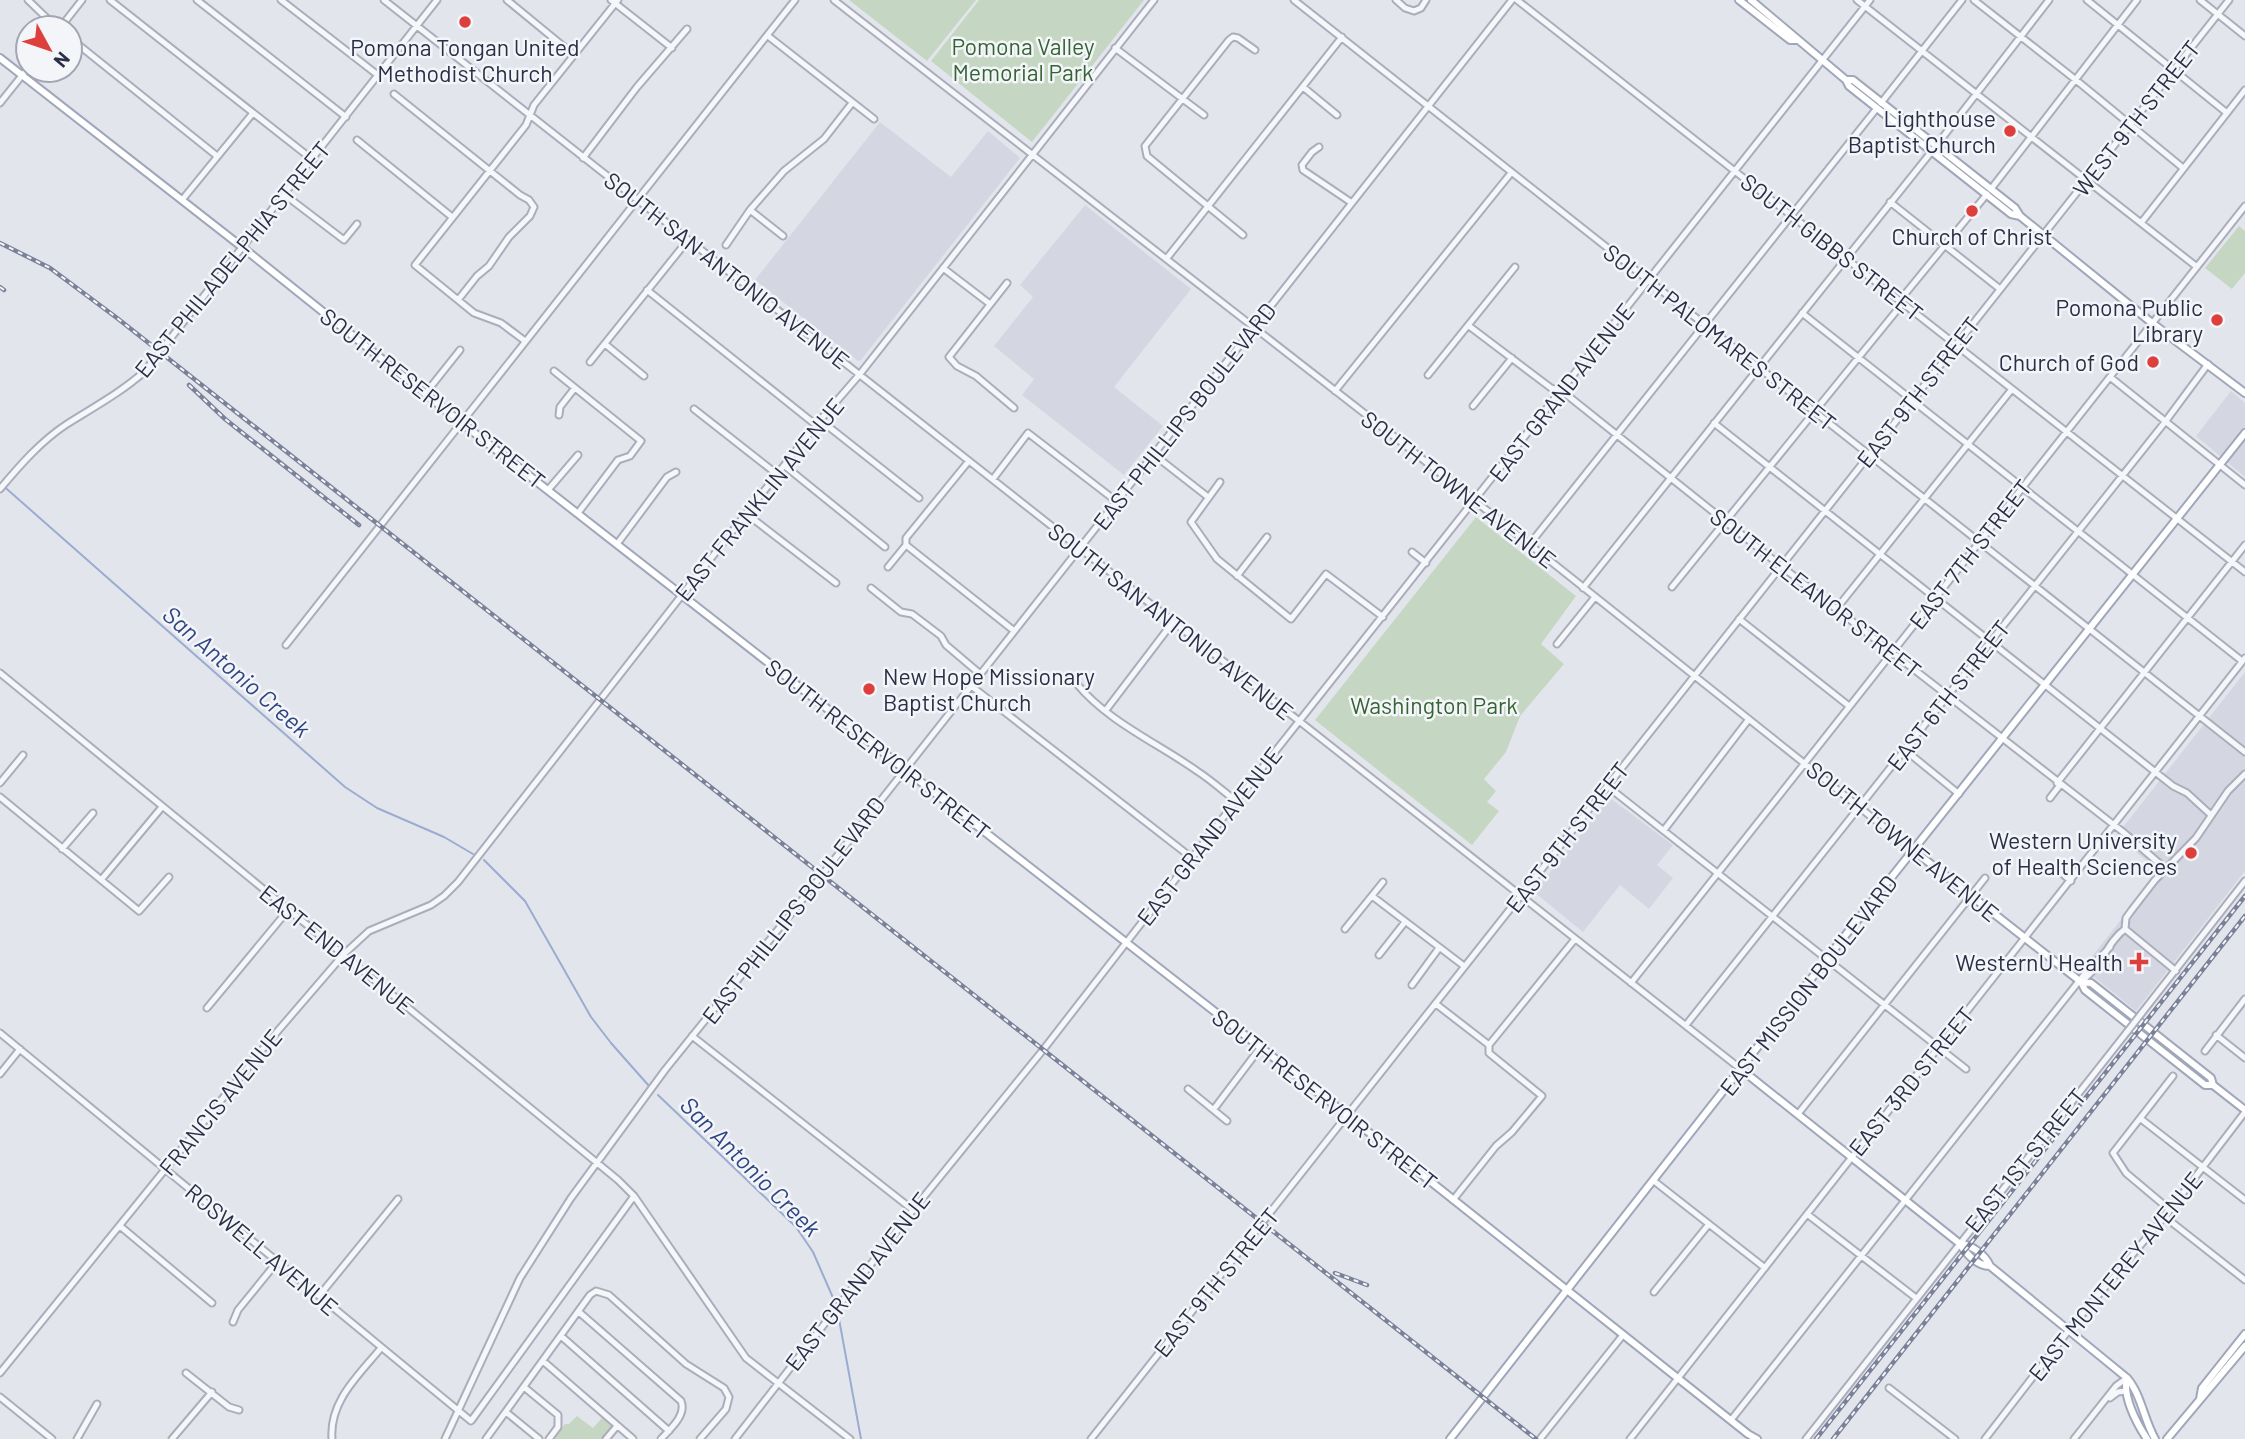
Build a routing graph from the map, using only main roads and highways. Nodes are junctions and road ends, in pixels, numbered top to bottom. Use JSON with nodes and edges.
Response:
{"nodes":[{"id":1,"x":1739,"y":0,"type":"edge"},
{"id":2,"x":1751,"y":0,"type":"edge"},
{"id":3,"x":1796,"y":40,"type":"junction"},
{"id":4,"x":0,"y":58,"type":"edge"},
{"id":5,"x":2245,"y":393,"type":"edge"},
{"id":6,"x":2245,"y":433,"type":"edge"},
{"id":7,"x":1913,"y":850,"type":"junction"},
{"id":8,"x":2081,"y":982,"type":"junction"},
{"id":9,"x":1742,"y":1070,"type":"junction"},
{"id":10,"x":2213,"y":1085,"type":"junction"},
{"id":11,"x":2245,"y":1111,"type":"edge"},
{"id":12,"x":1567,"y":1291,"type":"junction"},
{"id":13,"x":2245,"y":1334,"type":"edge"},
{"id":14,"x":2245,"y":1346,"type":"edge"},
{"id":15,"x":2127,"y":1378,"type":"junction"},
{"id":16,"x":2200,"y":1399,"type":"junction"},
{"id":17,"x":1753,"y":1437,"type":"edge"},
{"id":18,"x":1450,"y":1439,"type":"edge"},
{"id":19,"x":2147,"y":1439,"type":"edge"},
{"id":20,"x":2155,"y":1439,"type":"edge"},
{"id":21,"x":2167,"y":1439,"type":"edge"}],
"edges":[{"from":1,"to":3,"type":"main road"},
{"from":2,"to":3,"type":"main road"},
{"from":3,"to":5,"type":"main road"},
{"from":4,"to":12,"type":"main road","name":"SOUTH RESERVOIR STREET"},
{"from":6,"to":7,"type":"main road","name":"EAST MISSION BOULEVARD"},
{"from":7,"to":8,"type":"main road","name":"SOUTH TOWNE AVENUE"},
{"from":7,"to":9,"type":"main road","name":"EAST MISSION BOULEVARD"},
{"from":8,"to":10,"type":"main road"},
{"from":8,"to":10,"type":"main road"},
{"from":9,"to":12,"type":"main road","name":"EAST MISSION BOULEVARD"},
{"from":9,"to":15,"type":"main road","name":"SOUTH SAN ANTONIO AVENUE"},
{"from":10,"to":11,"type":"main road"},
{"from":12,"to":17,"type":"main road","name":"SOUTH RESERVOIR STREET"},
{"from":12,"to":18,"type":"main road","name":"EAST MISSION BOULEVARD"},
{"from":13,"to":16,"type":"main road"},
{"from":14,"to":16,"type":"main road"},
{"from":15,"to":19,"type":"main road"},
{"from":15,"to":20,"type":"main road"},
{"from":16,"to":21,"type":"main road"}]}
